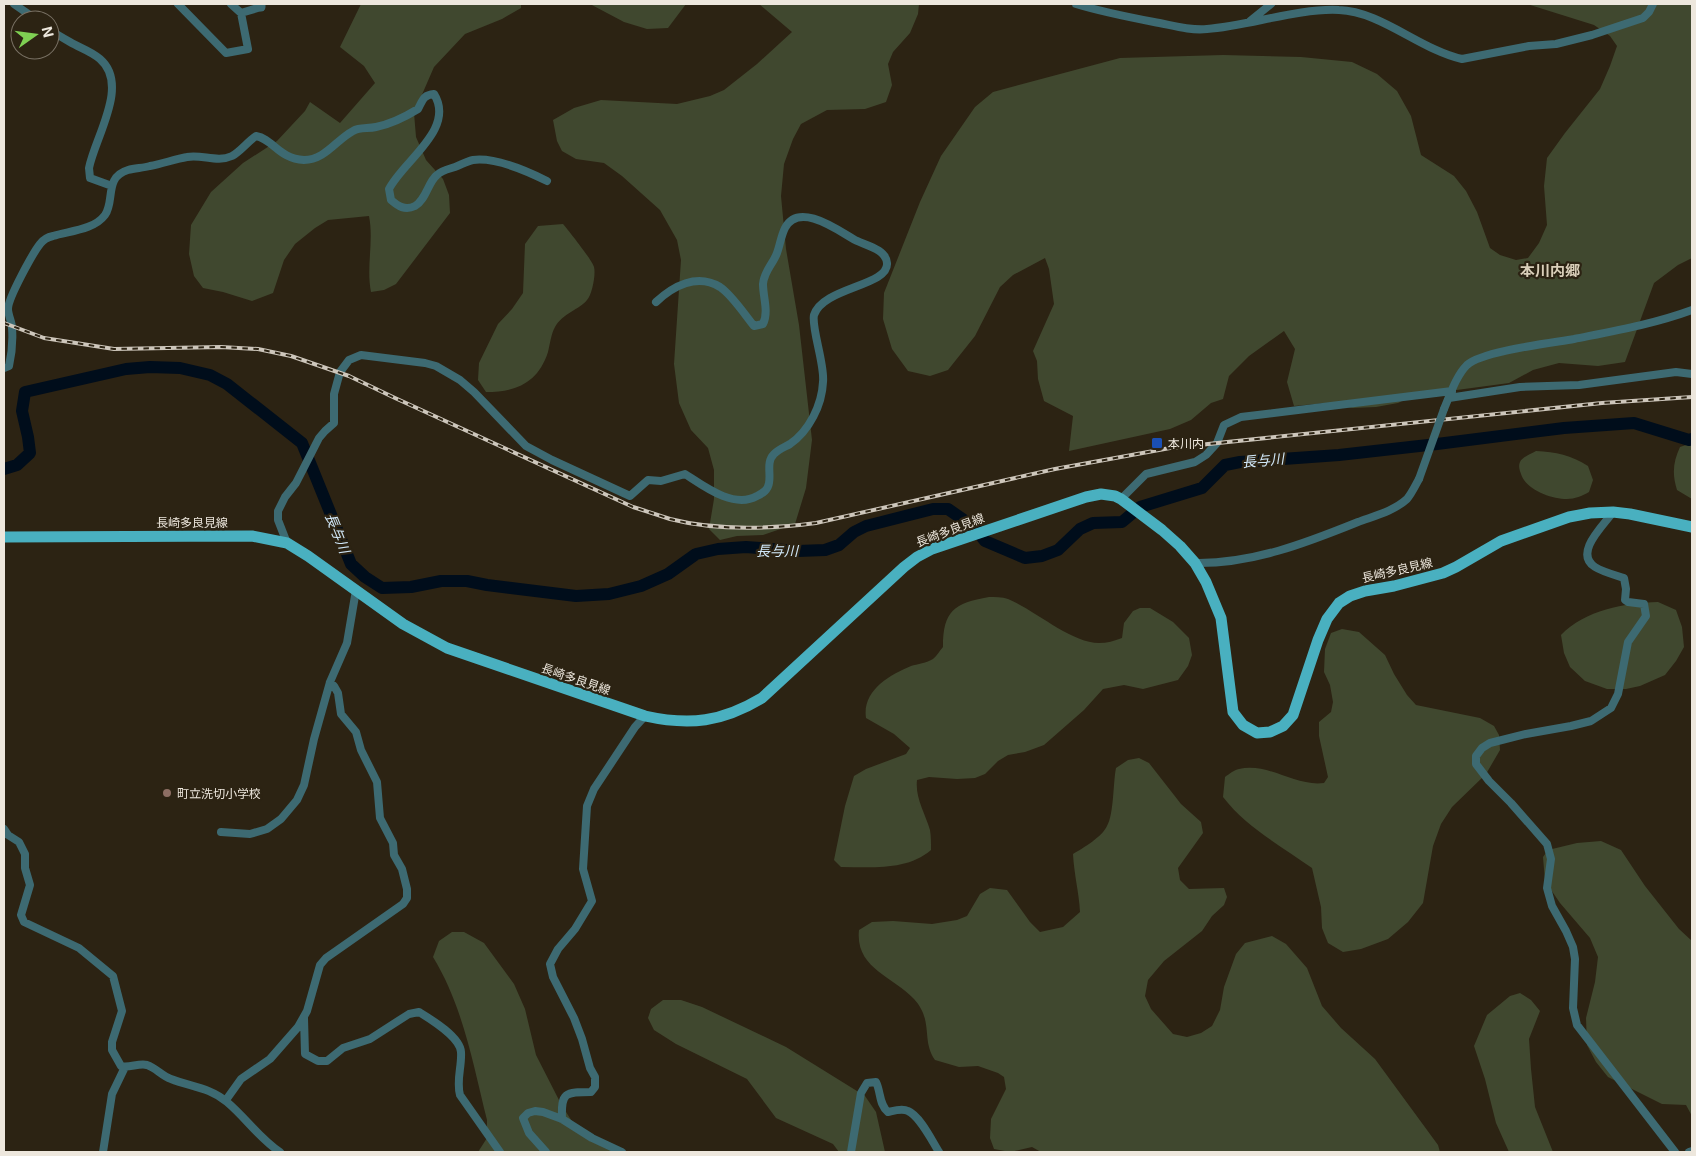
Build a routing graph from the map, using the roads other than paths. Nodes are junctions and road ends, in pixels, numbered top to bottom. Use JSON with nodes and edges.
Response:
{"nodes":[{"id":1,"x":231,"y":4,"type":"edge"},
{"id":2,"x":1076,"y":4,"type":"edge"},
{"id":3,"x":1272,"y":4,"type":"edge"},
{"id":4,"x":1653,"y":4,"type":"edge"},
{"id":5,"x":182,"y":5,"type":"edge"},
{"id":6,"x":261,"y":5,"type":"edge"},
{"id":7,"x":241,"y":13,"type":"junction"},
{"id":8,"x":1248,"y":22,"type":"junction"},
{"id":9,"x":60,"y":36,"type":"edge"},
{"id":10,"x":547,"y":181,"type":"dead end"},
{"id":11,"x":112,"y":186,"type":"junction"},
{"id":12,"x":656,"y":302,"type":"dead end"},
{"id":13,"x":1692,"y":310,"type":"edge"},
{"id":14,"x":4,"y":368,"type":"edge"},
{"id":15,"x":1692,"y":374,"type":"edge"},
{"id":16,"x":1450,"y":394,"type":"junction"},
{"id":17,"x":1126,"y":502,"type":"junction"},
{"id":18,"x":1614,"y":512,"type":"junction"},
{"id":19,"x":1692,"y":526,"type":"edge"},
{"id":20,"x":4,"y":536,"type":"edge"},
{"id":21,"x":287,"y":543,"type":"junction"},
{"id":22,"x":1195,"y":563,"type":"junction"},
{"id":23,"x":356,"y":590,"type":"junction"},
{"id":24,"x":330,"y":682,"type":"junction"},
{"id":25,"x":645,"y":716,"type":"junction"},
{"id":26,"x":4,"y":829,"type":"edge"},
{"id":27,"x":221,"y":832,"type":"dead end"},
{"id":28,"x":304,"y":1016,"type":"junction"},
{"id":29,"x":125,"y":1067,"type":"junction"},
{"id":30,"x":226,"y":1100,"type":"junction"},
{"id":31,"x":562,"y":1120,"type":"junction"},
{"id":32,"x":103,"y":1152,"type":"edge"},
{"id":33,"x":280,"y":1152,"type":"edge"},
{"id":34,"x":500,"y":1152,"type":"edge"},
{"id":35,"x":546,"y":1152,"type":"edge"},
{"id":36,"x":622,"y":1152,"type":"edge"},
{"id":37,"x":851,"y":1152,"type":"edge"},
{"id":38,"x":939,"y":1152,"type":"edge"},
{"id":39,"x":1675,"y":1152,"type":"edge"}],
"edges":[{"from":1,"to":7,"type":"street"},
{"from":2,"to":8,"type":"street"},
{"from":3,"to":8,"type":"street"},
{"from":4,"to":8,"type":"street"},
{"from":5,"to":7,"type":"street"},
{"from":6,"to":7,"type":"street"},
{"from":9,"to":11,"type":"street"},
{"from":10,"to":11,"type":"street"},
{"from":11,"to":14,"type":"street"},
{"from":12,"to":21,"type":"street"},
{"from":13,"to":16,"type":"street"},
{"from":15,"to":16,"type":"street"},
{"from":16,"to":17,"type":"street"},
{"from":16,"to":22,"type":"street","bridge":true},
{"from":17,"to":22,"type":"main road","name":"長崎多良見線"},
{"from":17,"to":25,"type":"main road","name":"長崎多良見線"},
{"from":18,"to":19,"type":"main road","name":"長崎多良見線"},
{"from":18,"to":22,"type":"main road","name":"長崎多良見線"},
{"from":18,"to":39,"type":"street"},
{"from":20,"to":21,"type":"main road","name":"長崎多良見線"},
{"from":21,"to":23,"type":"main road","name":"長崎多良見線"},
{"from":23,"to":24,"type":"street"},
{"from":23,"to":25,"type":"main road","name":"長崎多良見線"},
{"from":24,"to":27,"type":"street"},
{"from":24,"to":28,"type":"street"},
{"from":25,"to":31,"type":"street"},
{"from":26,"to":29,"type":"street"},
{"from":28,"to":30,"type":"street"},
{"from":28,"to":34,"type":"street"},
{"from":29,"to":30,"type":"street"},
{"from":29,"to":32,"type":"street"},
{"from":30,"to":33,"type":"street"},
{"from":31,"to":35,"type":"street"},
{"from":31,"to":36,"type":"street"},
{"from":37,"to":38,"type":"street"}]}
